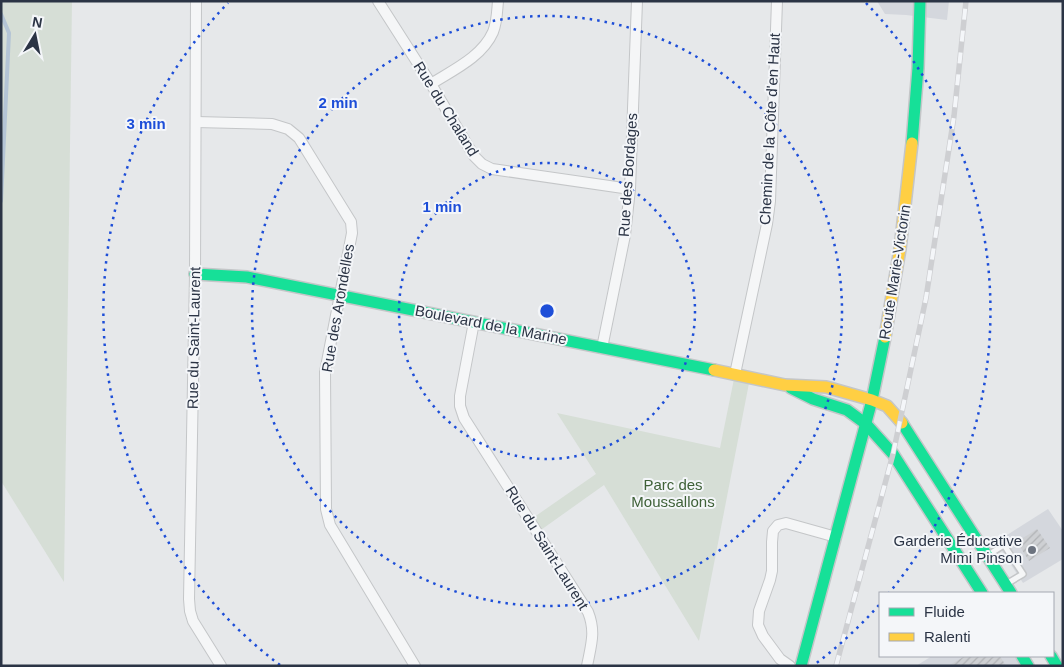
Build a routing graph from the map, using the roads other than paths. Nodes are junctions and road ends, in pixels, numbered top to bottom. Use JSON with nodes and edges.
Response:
{"nodes":[{"id":1,"x":196,"y":1,"type":"edge"},
{"id":2,"x":378,"y":1,"type":"edge"},
{"id":3,"x":498,"y":1,"type":"edge"},
{"id":4,"x":637,"y":1,"type":"edge"},
{"id":5,"x":777,"y":1,"type":"edge"},
{"id":6,"x":920,"y":1,"type":"edge"},
{"id":7,"x":431,"y":84,"type":"junction"},
{"id":8,"x":196,"y":122,"type":"junction"},
{"id":9,"x":630,"y":189,"type":"junction"},
{"id":10,"x":195,"y":274,"type":"junction"},
{"id":11,"x":340,"y":295,"type":"junction"},
{"id":12,"x":474,"y":322,"type":"junction"},
{"id":13,"x":602,"y":348,"type":"junction"},
{"id":14,"x":735,"y":374,"type":"junction"},
{"id":15,"x":785,"y":385,"type":"junction"},
{"id":16,"x":872,"y":400,"type":"junction"},
{"id":17,"x":866,"y":424,"type":"junction"},
{"id":18,"x":836,"y":537,"type":"junction"},
{"id":19,"x":987,"y":556,"type":"junction"},
{"id":20,"x":1005,"y":589,"type":"edge"},
{"id":21,"x":981,"y":592,"type":"edge"},
{"id":22,"x":221,"y":666,"type":"edge"},
{"id":23,"x":415,"y":666,"type":"edge"},
{"id":24,"x":586,"y":666,"type":"edge"},
{"id":25,"x":790,"y":666,"type":"edge"},
{"id":26,"x":801,"y":666,"type":"edge"}],
"edges":[{"from":1,"to":8,"type":"street","name":"Rue du Saint-Laurent"},
{"from":2,"to":7,"type":"street","name":"Rue du Chaland"},
{"from":3,"to":7,"type":"street"},
{"from":4,"to":9,"type":"street","name":"Rue des Bordages"},
{"from":5,"to":14,"type":"street","name":"Chemin de la Côte d'en Haut"},
{"from":6,"to":16,"type":"street","name":"Route Marie-Victorin"},
{"from":7,"to":9,"type":"street","name":"Rue du Chaland"},
{"from":8,"to":10,"type":"street","name":"Rue du Saint-Laurent"},
{"from":8,"to":11,"type":"street","name":"Rue des Arondelles"},
{"from":9,"to":13,"type":"street","name":"Rue des Bordages"},
{"from":10,"to":11,"type":"street","name":"Boulevard de la Marine"},
{"from":10,"to":22,"type":"street","name":"Rue du Saint-Laurent"},
{"from":11,"to":12,"type":"street","name":"Boulevard de la Marine"},
{"from":11,"to":23,"type":"street","name":"Rue des Arondelles"},
{"from":12,"to":13,"type":"street","name":"Boulevard de la Marine"},
{"from":12,"to":24,"type":"street","name":"Rue du Saint-Laurent"},
{"from":13,"to":14,"type":"street","name":"Boulevard de la Marine"},
{"from":14,"to":15,"type":"street","name":"Boulevard de la Marine"},
{"from":15,"to":16,"type":"street","name":"Boulevard de la Marine"},
{"from":15,"to":17,"type":"street","name":"Boulevard de la Marine"},
{"from":16,"to":17,"type":"street","name":"Route Marie-Victorin"},
{"from":16,"to":19,"type":"street","name":"Boulevard de la Marine"},
{"from":17,"to":18,"type":"street","name":"Route Marie-Victorin"},
{"from":17,"to":21,"type":"street","name":"Boulevard de la Marine"},
{"from":18,"to":25,"type":"street"},
{"from":18,"to":26,"type":"street","name":"Route Marie-Victorin"},
{"from":19,"to":20,"type":"street","name":"Boulevard de la Marine"},
{"from":19,"to":20,"type":"lane"}]}
